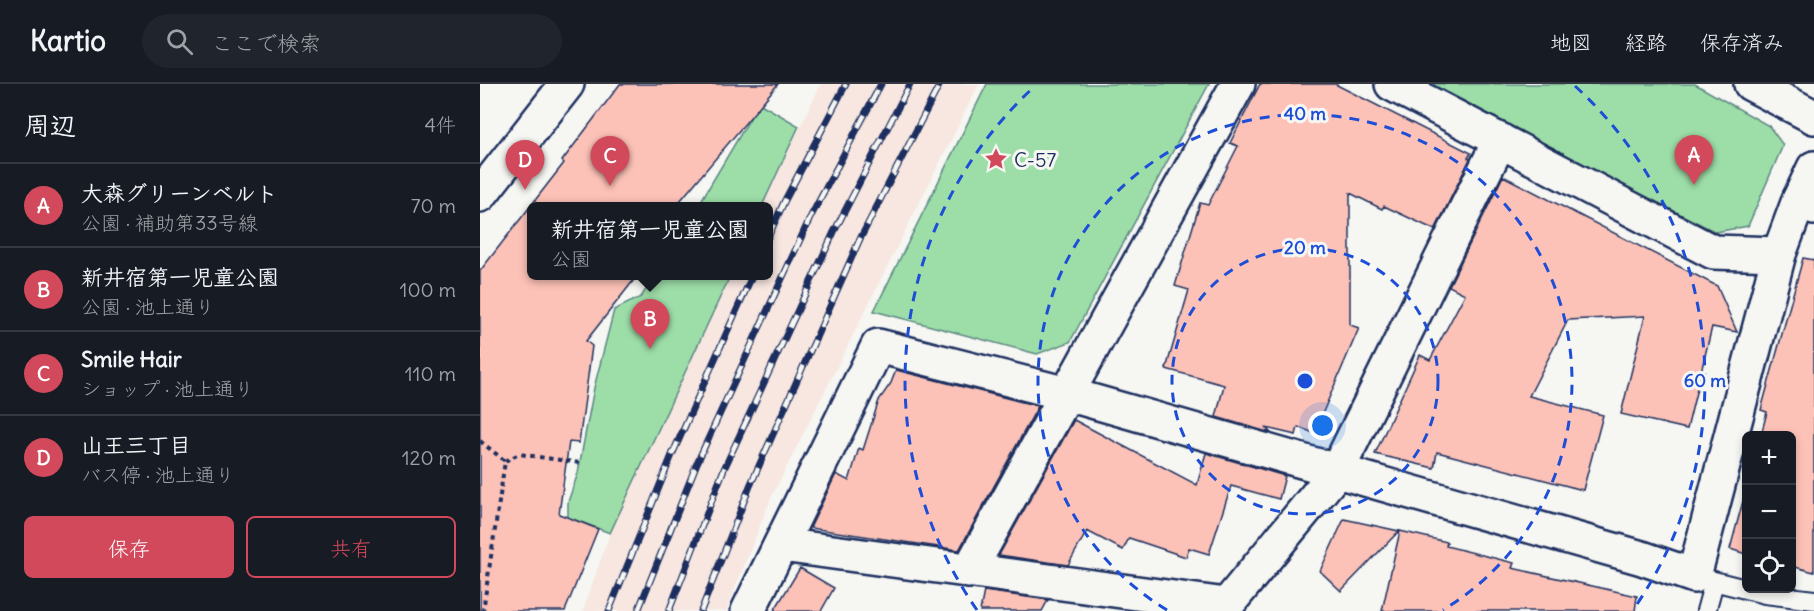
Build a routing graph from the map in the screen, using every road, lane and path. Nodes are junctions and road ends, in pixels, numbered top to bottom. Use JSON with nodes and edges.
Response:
{"nodes":[{"id":1,"x":567,"y":84,"type":"edge"},
{"id":2,"x":1238,"y":84,"type":"edge"},
{"id":3,"x":1392,"y":84,"type":"edge"},
{"id":4,"x":1751,"y":84,"type":"edge"},
{"id":5,"x":1814,"y":117,"type":"edge"},
{"id":6,"x":1500,"y":141,"type":"junction"},
{"id":7,"x":1814,"y":168,"type":"edge"},
{"id":8,"x":480,"y":195,"type":"edge"},
{"id":9,"x":1806,"y":204,"type":"edge"},
{"id":10,"x":1779,"y":255,"type":"junction"},
{"id":11,"x":1067,"y":394,"type":"junction"},
{"id":12,"x":480,"y":441,"type":"edge"},
{"id":13,"x":506,"y":461,"type":"junction"},
{"id":14,"x":580,"y":463,"type":"dead end"},
{"id":15,"x":1337,"y":471,"type":"junction"},
{"id":16,"x":781,"y":545,"type":"junction"},
{"id":17,"x":969,"y":571,"type":"junction"},
{"id":18,"x":1704,"y":579,"type":"junction"},
{"id":19,"x":1814,"y":600,"type":"edge"},
{"id":20,"x":1224,"y":608,"type":"edge"},
{"id":21,"x":483,"y":611,"type":"edge"},
{"id":22,"x":748,"y":611,"type":"edge"},
{"id":23,"x":1706,"y":611,"type":"edge"}],
"edges":[{"from":1,"to":8,"type":"street"},
{"from":2,"to":11,"type":"street"},
{"from":3,"to":6,"type":"street"},
{"from":4,"to":5,"type":"street"},
{"from":6,"to":10,"type":"street"},
{"from":6,"to":15,"type":"street"},
{"from":7,"to":9,"type":"street"},
{"from":9,"to":10,"type":"street"},
{"from":10,"to":18,"type":"street"},
{"from":11,"to":15,"type":"street"},
{"from":11,"to":16,"type":"street"},
{"from":11,"to":17,"type":"street"},
{"from":12,"to":13,"type":"path"},
{"from":13,"to":14,"type":"path"},
{"from":13,"to":21,"type":"path"},
{"from":15,"to":18,"type":"street"},
{"from":15,"to":20,"type":"street"},
{"from":16,"to":17,"type":"street"},
{"from":16,"to":22,"type":"street"},
{"from":17,"to":20,"type":"street"},
{"from":18,"to":19,"type":"lane"},
{"from":18,"to":23,"type":"lane"}]}
